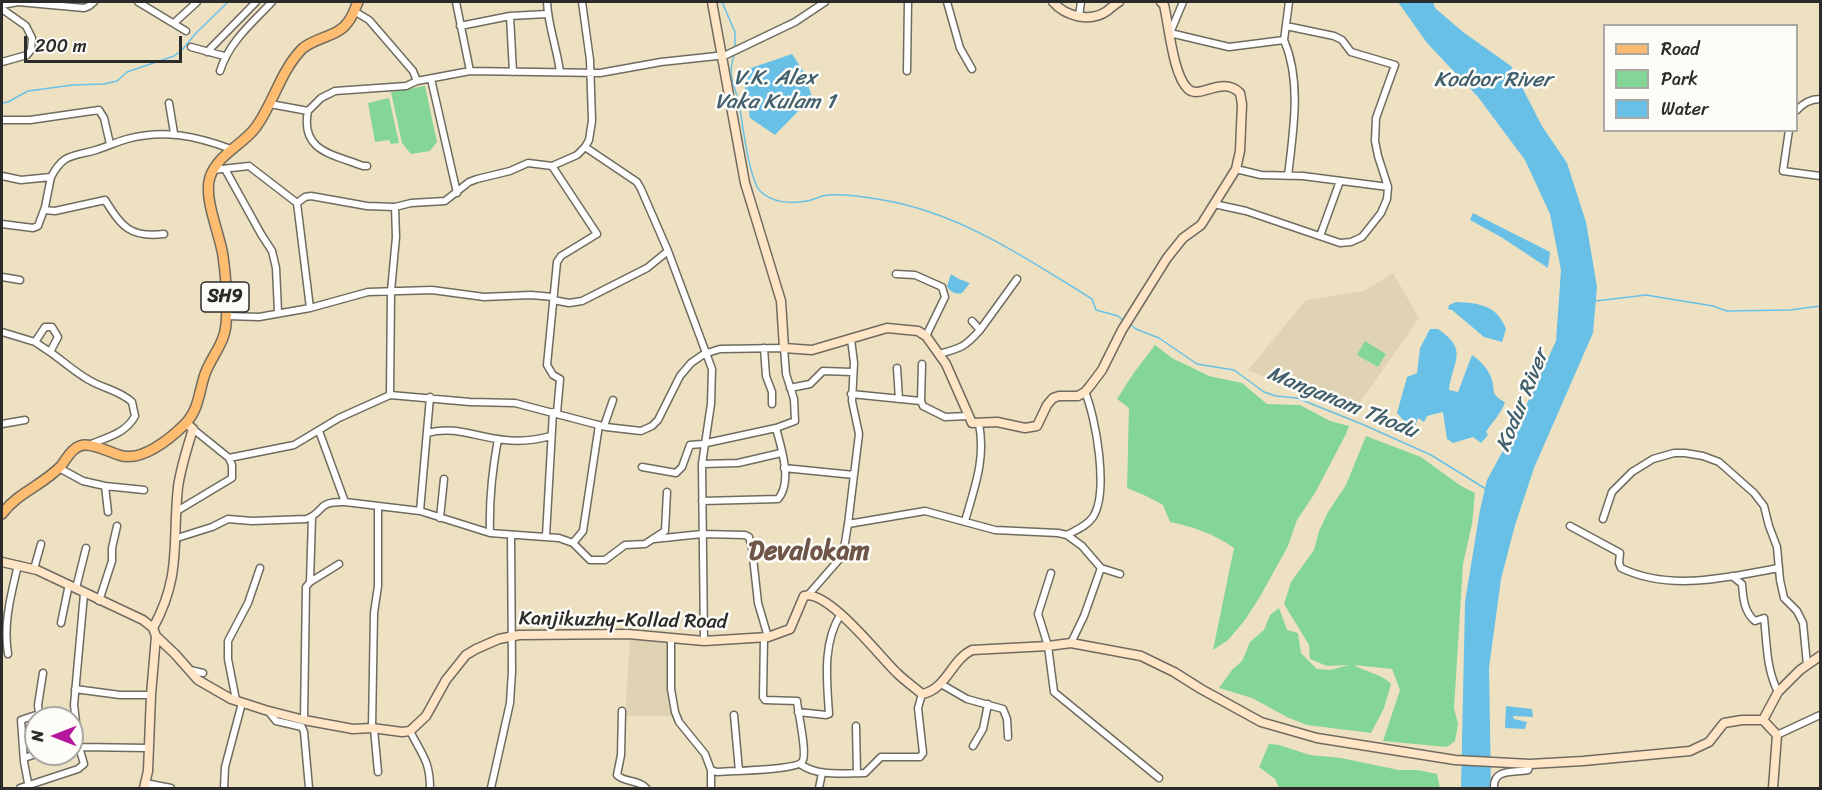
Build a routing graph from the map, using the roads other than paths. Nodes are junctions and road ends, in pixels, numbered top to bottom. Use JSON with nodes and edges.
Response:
{"nodes":[{"id":1,"x":94,"y":2,"type":"edge"},
{"id":2,"x":138,"y":2,"type":"edge"},
{"id":3,"x":197,"y":2,"type":"edge"},
{"id":4,"x":256,"y":2,"type":"edge"},
{"id":5,"x":272,"y":2,"type":"edge"},
{"id":6,"x":456,"y":2,"type":"edge"},
{"id":7,"x":547,"y":2,"type":"edge"},
{"id":8,"x":582,"y":2,"type":"edge"},
{"id":9,"x":712,"y":2,"type":"edge"},
{"id":10,"x":825,"y":2,"type":"edge"},
{"id":11,"x":908,"y":2,"type":"edge"},
{"id":12,"x":947,"y":2,"type":"edge"},
{"id":13,"x":1053,"y":2,"type":"edge"},
{"id":14,"x":1081,"y":2,"type":"edge"},
{"id":15,"x":1119,"y":2,"type":"edge"},
{"id":16,"x":1161,"y":2,"type":"edge"},
{"id":17,"x":1183,"y":2,"type":"edge"},
{"id":18,"x":1290,"y":2,"type":"edge"},
{"id":19,"x":150,"y":4,"type":"edge"},
{"id":20,"x":356,"y":6,"type":"edge"},
{"id":21,"x":2,"y":7,"type":"edge"},
{"id":22,"x":548,"y":14,"type":"junction"},
{"id":23,"x":510,"y":16,"type":"junction"},
{"id":24,"x":1079,"y":16,"type":"junction"},
{"id":25,"x":174,"y":23,"type":"junction"},
{"id":26,"x":460,"y":26,"type":"junction"},
{"id":27,"x":1286,"y":26,"type":"junction"},
{"id":28,"x":186,"y":31,"type":"dead end"},
{"id":29,"x":1170,"y":33,"type":"junction"},
{"id":30,"x":1284,"y":40,"type":"junction"},
{"id":31,"x":191,"y":47,"type":"dead end"},
{"id":32,"x":207,"y":52,"type":"junction"},
{"id":33,"x":224,"y":56,"type":"junction"},
{"id":34,"x":724,"y":56,"type":"junction"},
{"id":35,"x":2,"y":62,"type":"edge"},
{"id":36,"x":972,"y":69,"type":"dead end"},
{"id":37,"x":220,"y":71,"type":"dead end"},
{"id":38,"x":470,"y":71,"type":"junction"},
{"id":39,"x":908,"y":71,"type":"dead end"},
{"id":40,"x":513,"y":72,"type":"junction"},
{"id":41,"x":560,"y":72,"type":"junction"},
{"id":42,"x":590,"y":74,"type":"junction"},
{"id":43,"x":431,"y":79,"type":"junction"},
{"id":44,"x":417,"y":81,"type":"junction"},
{"id":45,"x":1821,"y":99,"type":"edge"},
{"id":46,"x":169,"y":103,"type":"dead end"},
{"id":47,"x":270,"y":104,"type":"junction"},
{"id":48,"x":1798,"y":110,"type":"edge"},
{"id":49,"x":308,"y":111,"type":"junction"},
{"id":50,"x":2,"y":120,"type":"edge"},
{"id":51,"x":1789,"y":132,"type":"edge"},
{"id":52,"x":174,"y":133,"type":"junction"},
{"id":53,"x":110,"y":144,"type":"junction"},
{"id":54,"x":585,"y":147,"type":"junction"},
{"id":55,"x":231,"y":149,"type":"junction"},
{"id":56,"x":367,"y":166,"type":"dead end"},
{"id":57,"x":552,"y":166,"type":"junction"},
{"id":58,"x":225,"y":169,"type":"junction"},
{"id":59,"x":1236,"y":169,"type":"junction"},
{"id":60,"x":213,"y":170,"type":"junction"},
{"id":61,"x":2,"y":176,"type":"edge"},
{"id":62,"x":1288,"y":176,"type":"junction"},
{"id":63,"x":1821,"y":176,"type":"edge"},
{"id":64,"x":51,"y":177,"type":"junction"},
{"id":65,"x":1340,"y":181,"type":"junction"},
{"id":66,"x":1388,"y":187,"type":"junction"},
{"id":67,"x":457,"y":193,"type":"junction"},
{"id":68,"x":297,"y":203,"type":"junction"},
{"id":69,"x":1214,"y":204,"type":"junction"},
{"id":70,"x":395,"y":207,"type":"junction"},
{"id":71,"x":44,"y":210,"type":"junction"},
{"id":72,"x":2,"y":224,"type":"edge"},
{"id":73,"x":164,"y":234,"type":"dead end"},
{"id":74,"x":1320,"y":236,"type":"junction"},
{"id":75,"x":669,"y":251,"type":"junction"},
{"id":76,"x":896,"y":274,"type":"dead end"},
{"id":77,"x":2,"y":277,"type":"edge"},
{"id":78,"x":1017,"y":279,"type":"dead end"},
{"id":79,"x":20,"y":280,"type":"dead end"},
{"id":80,"x":391,"y":291,"type":"junction"},
{"id":81,"x":553,"y":298,"type":"junction"},
{"id":82,"x":310,"y":308,"type":"junction"},
{"id":83,"x":278,"y":312,"type":"junction"},
{"id":84,"x":227,"y":316,"type":"junction"},
{"id":85,"x":972,"y":321,"type":"dead end"},
{"id":86,"x":980,"y":330,"type":"junction"},
{"id":87,"x":2,"y":332,"type":"edge"},
{"id":88,"x":926,"y":336,"type":"junction"},
{"id":89,"x":851,"y":339,"type":"junction"},
{"id":90,"x":35,"y":342,"type":"junction"},
{"id":91,"x":764,"y":348,"type":"junction"},
{"id":92,"x":784,"y":348,"type":"junction"},
{"id":93,"x":50,"y":352,"type":"junction"},
{"id":94,"x":707,"y":352,"type":"junction"},
{"id":95,"x":939,"y":354,"type":"junction"},
{"id":96,"x":922,"y":364,"type":"dead end"},
{"id":97,"x":897,"y":368,"type":"dead end"},
{"id":98,"x":852,"y":372,"type":"junction"},
{"id":99,"x":790,"y":388,"type":"junction"},
{"id":100,"x":1085,"y":392,"type":"junction"},
{"id":101,"x":390,"y":394,"type":"junction"},
{"id":102,"x":851,"y":394,"type":"junction"},
{"id":103,"x":430,"y":397,"type":"junction"},
{"id":104,"x":899,"y":399,"type":"junction"},
{"id":105,"x":613,"y":400,"type":"dead end"},
{"id":106,"x":921,"y":402,"type":"junction"},
{"id":107,"x":772,"y":404,"type":"dead end"},
{"id":108,"x":555,"y":413,"type":"junction"},
{"id":109,"x":968,"y":416,"type":"junction"},
{"id":110,"x":25,"y":420,"type":"dead end"},
{"id":111,"x":2,"y":424,"type":"edge"},
{"id":112,"x":979,"y":424,"type":"junction"},
{"id":113,"x":190,"y":426,"type":"junction"},
{"id":114,"x":602,"y":426,"type":"junction"},
{"id":115,"x":776,"y":428,"type":"junction"},
{"id":116,"x":319,"y":431,"type":"junction"},
{"id":117,"x":428,"y":434,"type":"junction"},
{"id":118,"x":552,"y":436,"type":"junction"},
{"id":119,"x":498,"y":439,"type":"junction"},
{"id":120,"x":704,"y":443,"type":"junction"},
{"id":121,"x":89,"y":445,"type":"junction"},
{"id":122,"x":781,"y":453,"type":"junction"},
{"id":123,"x":229,"y":458,"type":"junction"},
{"id":124,"x":702,"y":464,"type":"junction"},
{"id":125,"x":59,"y":468,"type":"junction"},
{"id":126,"x":642,"y":468,"type":"dead end"},
{"id":127,"x":784,"y":468,"type":"junction"},
{"id":128,"x":854,"y":475,"type":"junction"},
{"id":129,"x":444,"y":479,"type":"dead end"},
{"id":130,"x":105,"y":486,"type":"junction"},
{"id":131,"x":144,"y":490,"type":"dead end"},
{"id":132,"x":667,"y":492,"type":"dead end"},
{"id":133,"x":702,"y":501,"type":"junction"},
{"id":134,"x":345,"y":502,"type":"junction"},
{"id":135,"x":378,"y":506,"type":"junction"},
{"id":136,"x":177,"y":511,"type":"junction"},
{"id":137,"x":420,"y":511,"type":"junction"},
{"id":138,"x":108,"y":512,"type":"dead end"},
{"id":139,"x":2,"y":514,"type":"edge"},
{"id":140,"x":312,"y":517,"type":"junction"},
{"id":141,"x":441,"y":518,"type":"junction"},
{"id":142,"x":1603,"y":519,"type":"dead end"},
{"id":143,"x":965,"y":522,"type":"junction"},
{"id":144,"x":848,"y":524,"type":"junction"},
{"id":145,"x":117,"y":526,"type":"dead end"},
{"id":146,"x":1570,"y":526,"type":"dead end"},
{"id":147,"x":490,"y":533,"type":"junction"},
{"id":148,"x":702,"y":534,"type":"junction"},
{"id":149,"x":511,"y":535,"type":"junction"},
{"id":150,"x":1067,"y":535,"type":"junction"},
{"id":151,"x":546,"y":536,"type":"junction"},
{"id":152,"x":177,"y":538,"type":"junction"},
{"id":153,"x":652,"y":539,"type":"junction"},
{"id":154,"x":573,"y":543,"type":"junction"},
{"id":155,"x":41,"y":544,"type":"dead end"},
{"id":156,"x":86,"y":548,"type":"dead end"},
{"id":157,"x":2,"y":562,"type":"edge"},
{"id":158,"x":339,"y":564,"type":"dead end"},
{"id":159,"x":18,"y":566,"type":"junction"},
{"id":160,"x":260,"y":568,"type":"dead end"},
{"id":161,"x":1101,"y":568,"type":"junction"},
{"id":162,"x":1779,"y":568,"type":"junction"},
{"id":163,"x":34,"y":569,"type":"junction"},
{"id":164,"x":1051,"y":573,"type":"dead end"},
{"id":165,"x":1120,"y":573,"type":"dead end"},
{"id":166,"x":1732,"y":576,"type":"junction"},
{"id":167,"x":310,"y":582,"type":"junction"},
{"id":168,"x":72,"y":586,"type":"junction"},
{"id":169,"x":84,"y":594,"type":"junction"},
{"id":170,"x":809,"y":594,"type":"junction"},
{"id":171,"x":99,"y":601,"type":"junction"},
{"id":172,"x":840,"y":614,"type":"junction"},
{"id":173,"x":61,"y":623,"type":"dead end"},
{"id":174,"x":155,"y":632,"type":"junction"},
{"id":175,"x":512,"y":636,"type":"junction"},
{"id":176,"x":766,"y":637,"type":"junction"},
{"id":177,"x":671,"y":638,"type":"junction"},
{"id":178,"x":704,"y":641,"type":"junction"},
{"id":179,"x":1071,"y":643,"type":"junction"},
{"id":180,"x":1048,"y":646,"type":"junction"},
{"id":181,"x":8,"y":654,"type":"dead end"},
{"id":182,"x":1821,"y":656,"type":"edge"},
{"id":183,"x":1807,"y":665,"type":"junction"},
{"id":184,"x":190,"y":670,"type":"junction"},
{"id":185,"x":203,"y":672,"type":"dead end"},
{"id":186,"x":43,"y":673,"type":"dead end"},
{"id":187,"x":941,"y":684,"type":"junction"},
{"id":188,"x":75,"y":689,"type":"junction"},
{"id":189,"x":1778,"y":692,"type":"junction"},
{"id":190,"x":922,"y":694,"type":"junction"},
{"id":191,"x":151,"y":695,"type":"junction"},
{"id":192,"x":239,"y":701,"type":"junction"},
{"id":193,"x":988,"y":704,"type":"junction"},
{"id":194,"x":38,"y":706,"type":"edge"},
{"id":195,"x":74,"y":706,"type":"edge"},
{"id":196,"x":268,"y":711,"type":"junction"},
{"id":197,"x":622,"y":711,"type":"dead end"},
{"id":198,"x":798,"y":712,"type":"junction"},
{"id":199,"x":1821,"y":715,"type":"edge"},
{"id":200,"x":734,"y":716,"type":"dead end"},
{"id":201,"x":24,"y":719,"type":"edge"},
{"id":202,"x":303,"y":720,"type":"junction"},
{"id":203,"x":1763,"y":720,"type":"junction"},
{"id":204,"x":856,"y":726,"type":"dead end"},
{"id":205,"x":373,"y":728,"type":"junction"},
{"id":206,"x":410,"y":731,"type":"junction"},
{"id":207,"x":1777,"y":735,"type":"junction"},
{"id":208,"x":1008,"y":737,"type":"dead end"},
{"id":209,"x":973,"y":746,"type":"dead end"},
{"id":210,"x":84,"y":747,"type":"edge"},
{"id":211,"x":148,"y":748,"type":"junction"},
{"id":212,"x":24,"y":758,"type":"edge"},
{"id":213,"x":800,"y":764,"type":"junction"},
{"id":214,"x":1530,"y":764,"type":"junction"},
{"id":215,"x":25,"y":766,"type":"edge"},
{"id":216,"x":83,"y":766,"type":"edge"},
{"id":217,"x":711,"y":770,"type":"junction"},
{"id":218,"x":739,"y":771,"type":"junction"},
{"id":219,"x":378,"y":772,"type":"dead end"},
{"id":220,"x":822,"y":773,"type":"junction"},
{"id":221,"x":857,"y":773,"type":"junction"},
{"id":222,"x":1159,"y":778,"type":"dead end"},
{"id":223,"x":145,"y":786,"type":"edge"},
{"id":224,"x":29,"y":787,"type":"edge"},
{"id":225,"x":20,"y":789,"type":"edge"},
{"id":226,"x":171,"y":789,"type":"edge"},
{"id":227,"x":224,"y":789,"type":"edge"},
{"id":228,"x":309,"y":789,"type":"edge"},
{"id":229,"x":430,"y":789,"type":"edge"},
{"id":230,"x":493,"y":789,"type":"edge"},
{"id":231,"x":646,"y":789,"type":"edge"},
{"id":232,"x":711,"y":789,"type":"edge"},
{"id":233,"x":819,"y":789,"type":"edge"},
{"id":234,"x":1494,"y":789,"type":"edge"},
{"id":235,"x":1773,"y":789,"type":"edge"}],
"edges":[{"from":1,"to":21,"type":"street"},
{"from":2,"to":19,"type":"street"},
{"from":3,"to":25,"type":"street"},
{"from":4,"to":32,"type":"street"},
{"from":5,"to":33,"type":"street"},
{"from":6,"to":26,"type":"street"},
{"from":7,"to":22,"type":"street"},
{"from":8,"to":42,"type":"street"},
{"from":9,"to":34,"type":"main road"},
{"from":10,"to":34,"type":"street"},
{"from":11,"to":39,"type":"street"},
{"from":12,"to":36,"type":"street"},
{"from":13,"to":24,"type":"main road"},
{"from":14,"to":24,"type":"street"},
{"from":15,"to":24,"type":"main road"},
{"from":16,"to":29,"type":"main road"},
{"from":17,"to":29,"type":"street"},
{"from":18,"to":27,"type":"street"},
{"from":19,"to":25,"type":"street"},
{"from":20,"to":44,"type":"street"},
{"from":20,"to":47,"type":"main road"},
{"from":21,"to":35,"type":"street"},
{"from":22,"to":23,"type":"street"},
{"from":22,"to":41,"type":"street"},
{"from":23,"to":26,"type":"street"},
{"from":23,"to":40,"type":"street"},
{"from":25,"to":28,"type":"street"},
{"from":26,"to":38,"type":"street"},
{"from":27,"to":30,"type":"street"},
{"from":27,"to":66,"type":"street"},
{"from":29,"to":30,"type":"street"},
{"from":29,"to":59,"type":"main road"},
{"from":30,"to":62,"type":"street"},
{"from":31,"to":32,"type":"street"},
{"from":32,"to":33,"type":"street"},
{"from":33,"to":37,"type":"street"},
{"from":34,"to":42,"type":"street"},
{"from":34,"to":92,"type":"main road"},
{"from":38,"to":40,"type":"street"},
{"from":38,"to":43,"type":"street"},
{"from":40,"to":41,"type":"street"},
{"from":41,"to":42,"type":"street"},
{"from":42,"to":54,"type":"street"},
{"from":43,"to":44,"type":"street"},
{"from":43,"to":67,"type":"street"},
{"from":44,"to":49,"type":"street"},
{"from":45,"to":48,"type":"street"},
{"from":46,"to":52,"type":"street"},
{"from":47,"to":49,"type":"street"},
{"from":47,"to":55,"type":"main road"},
{"from":49,"to":56,"type":"street"},
{"from":50,"to":53,"type":"street"},
{"from":51,"to":63,"type":"street"},
{"from":52,"to":53,"type":"street"},
{"from":52,"to":55,"type":"street"},
{"from":53,"to":64,"type":"street"},
{"from":54,"to":57,"type":"street"},
{"from":54,"to":75,"type":"street"},
{"from":55,"to":60,"type":"main road"},
{"from":57,"to":67,"type":"street"},
{"from":57,"to":81,"type":"street"},
{"from":58,"to":60,"type":"street"},
{"from":58,"to":68,"type":"street"},
{"from":58,"to":83,"type":"street"},
{"from":59,"to":62,"type":"street"},
{"from":59,"to":69,"type":"main road"},
{"from":60,"to":84,"type":"main road","number":"SH9"},
{"from":61,"to":64,"type":"street"},
{"from":62,"to":65,"type":"street"},
{"from":64,"to":71,"type":"street"},
{"from":65,"to":66,"type":"street"},
{"from":65,"to":74,"type":"street"},
{"from":66,"to":74,"type":"street"},
{"from":67,"to":70,"type":"street"},
{"from":68,"to":70,"type":"street"},
{"from":68,"to":82,"type":"street"},
{"from":69,"to":74,"type":"street"},
{"from":69,"to":100,"type":"main road"},
{"from":70,"to":80,"type":"street"},
{"from":71,"to":72,"type":"street"},
{"from":71,"to":73,"type":"street"},
{"from":75,"to":81,"type":"street"},
{"from":75,"to":94,"type":"street"},
{"from":76,"to":88,"type":"street"},
{"from":77,"to":79,"type":"street"},
{"from":78,"to":86,"type":"street"},
{"from":80,"to":81,"type":"street"},
{"from":80,"to":82,"type":"street"},
{"from":80,"to":101,"type":"street"},
{"from":81,"to":108,"type":"street"},
{"from":82,"to":83,"type":"street"},
{"from":83,"to":84,"type":"street"},
{"from":84,"to":113,"type":"main road","number":"SH9"},
{"from":85,"to":86,"type":"street"},
{"from":86,"to":95,"type":"street"},
{"from":87,"to":90,"type":"street"},
{"from":88,"to":89,"type":"main road"},
{"from":88,"to":95,"type":"main road"},
{"from":89,"to":92,"type":"main road"},
{"from":89,"to":98,"type":"street"},
{"from":90,"to":93,"type":"street"},
{"from":90,"to":93,"type":"street"},
{"from":91,"to":92,"type":"street"},
{"from":91,"to":94,"type":"street"},
{"from":91,"to":107,"type":"street"},
{"from":92,"to":99,"type":"street"},
{"from":93,"to":121,"type":"street"},
{"from":94,"to":114,"type":"street"},
{"from":94,"to":120,"type":"street"},
{"from":95,"to":109,"type":"main road"},
{"from":96,"to":106,"type":"street"},
{"from":97,"to":104,"type":"street"},
{"from":98,"to":99,"type":"street"},
{"from":98,"to":102,"type":"street"},
{"from":99,"to":115,"type":"street"},
{"from":100,"to":112,"type":"main road"},
{"from":100,"to":150,"type":"street"},
{"from":101,"to":103,"type":"street"},
{"from":101,"to":116,"type":"street"},
{"from":102,"to":104,"type":"street"},
{"from":102,"to":128,"type":"street"},
{"from":103,"to":108,"type":"street"},
{"from":103,"to":117,"type":"street"},
{"from":104,"to":106,"type":"street"},
{"from":105,"to":114,"type":"street"},
{"from":106,"to":109,"type":"street"},
{"from":108,"to":114,"type":"street"},
{"from":108,"to":118,"type":"street"},
{"from":109,"to":112,"type":"main road"},
{"from":110,"to":111,"type":"street"},
{"from":112,"to":143,"type":"street"},
{"from":113,"to":121,"type":"main road","number":"SH9"},
{"from":113,"to":123,"type":"street"},
{"from":113,"to":136,"type":"main road"},
{"from":114,"to":154,"type":"street"},
{"from":115,"to":120,"type":"street"},
{"from":115,"to":122,"type":"street"},
{"from":116,"to":123,"type":"street"},
{"from":116,"to":134,"type":"street"},
{"from":117,"to":119,"type":"street"},
{"from":117,"to":137,"type":"street"},
{"from":118,"to":119,"type":"street"},
{"from":118,"to":151,"type":"street"},
{"from":119,"to":147,"type":"street"},
{"from":120,"to":124,"type":"street"},
{"from":120,"to":126,"type":"street"},
{"from":121,"to":125,"type":"main road"},
{"from":122,"to":124,"type":"street"},
{"from":122,"to":127,"type":"street"},
{"from":123,"to":136,"type":"street"},
{"from":124,"to":133,"type":"street"},
{"from":125,"to":130,"type":"street"},
{"from":125,"to":139,"type":"main road"},
{"from":127,"to":128,"type":"street"},
{"from":127,"to":133,"type":"street"},
{"from":128,"to":144,"type":"street"},
{"from":129,"to":141,"type":"street"},
{"from":130,"to":131,"type":"street"},
{"from":130,"to":138,"type":"street"},
{"from":132,"to":153,"type":"street"},
{"from":133,"to":148,"type":"street"},
{"from":134,"to":135,"type":"street"},
{"from":134,"to":140,"type":"street"},
{"from":135,"to":137,"type":"street"},
{"from":135,"to":205,"type":"street"},
{"from":136,"to":152,"type":"main road"},
{"from":137,"to":141,"type":"street"},
{"from":140,"to":152,"type":"street"},
{"from":140,"to":167,"type":"street"},
{"from":141,"to":147,"type":"street"},
{"from":142,"to":162,"type":"street"},
{"from":143,"to":144,"type":"street"},
{"from":143,"to":150,"type":"street"},
{"from":144,"to":170,"type":"street"},
{"from":145,"to":171,"type":"street"},
{"from":146,"to":166,"type":"street"},
{"from":147,"to":149,"type":"street"},
{"from":148,"to":153,"type":"street"},
{"from":148,"to":176,"type":"street"},
{"from":148,"to":178,"type":"street"},
{"from":149,"to":151,"type":"street"},
{"from":149,"to":175,"type":"street"},
{"from":150,"to":161,"type":"street"},
{"from":151,"to":154,"type":"street"},
{"from":152,"to":174,"type":"main road"},
{"from":153,"to":154,"type":"street"},
{"from":155,"to":163,"type":"street"},
{"from":156,"to":168,"type":"street"},
{"from":157,"to":159,"type":"main road"},
{"from":158,"to":167,"type":"street"},
{"from":159,"to":163,"type":"main road"},
{"from":159,"to":181,"type":"street"},
{"from":160,"to":192,"type":"street"},
{"from":161,"to":165,"type":"street"},
{"from":161,"to":179,"type":"street"},
{"from":162,"to":166,"type":"street"},
{"from":162,"to":183,"type":"street"},
{"from":163,"to":168,"type":"main road"},
{"from":164,"to":180,"type":"street"},
{"from":166,"to":189,"type":"street"},
{"from":167,"to":202,"type":"street"},
{"from":168,"to":169,"type":"main road"},
{"from":168,"to":173,"type":"street"},
{"from":169,"to":171,"type":"main road"},
{"from":169,"to":188,"type":"street"},
{"from":170,"to":172,"type":"main road"},
{"from":170,"to":176,"type":"main road","name":"Kanjikuzhy-Kollad Road"},
{"from":171,"to":174,"type":"main road"},
{"from":172,"to":190,"type":"main road"},
{"from":172,"to":198,"type":"street"},
{"from":174,"to":184,"type":"main road"},
{"from":174,"to":191,"type":"main road"},
{"from":175,"to":177,"type":"main road","name":"Kanjikuzhy-Kollad Road"},
{"from":175,"to":206,"type":"main road","name":"Kanjikuzhy-Kollad Road"},
{"from":175,"to":230,"type":"street"},
{"from":176,"to":178,"type":"main road","name":"Kanjikuzhy-Kollad Road"},
{"from":176,"to":198,"type":"street"},
{"from":177,"to":178,"type":"main road","name":"Kanjikuzhy-Kollad Road"},
{"from":177,"to":217,"type":"street"},
{"from":179,"to":180,"type":"main road"},
{"from":179,"to":214,"type":"main road"},
{"from":180,"to":187,"type":"main road"},
{"from":180,"to":222,"type":"street"},
{"from":182,"to":183,"type":"main road"},
{"from":183,"to":189,"type":"main road"},
{"from":184,"to":185,"type":"street"},
{"from":184,"to":192,"type":"main road"},
{"from":186,"to":194,"type":"street"},
{"from":187,"to":190,"type":"main road"},
{"from":187,"to":193,"type":"street"},
{"from":188,"to":191,"type":"street"},
{"from":188,"to":195,"type":"street"},
{"from":189,"to":203,"type":"main road"},
{"from":190,"to":221,"type":"street"},
{"from":191,"to":211,"type":"main road"},
{"from":192,"to":196,"type":"main road"},
{"from":192,"to":227,"type":"street"},
{"from":193,"to":208,"type":"street"},
{"from":193,"to":209,"type":"street"},
{"from":196,"to":202,"type":"main road"},
{"from":196,"to":228,"type":"street"},
{"from":197,"to":231,"type":"street"},
{"from":198,"to":213,"type":"street"},
{"from":199,"to":207,"type":"street"},
{"from":200,"to":218,"type":"street"},
{"from":201,"to":212,"type":"street"},
{"from":202,"to":205,"type":"main road"},
{"from":203,"to":207,"type":"main road"},
{"from":203,"to":214,"type":"main road"},
{"from":204,"to":221,"type":"street"},
{"from":205,"to":206,"type":"main road"},
{"from":205,"to":219,"type":"street"},
{"from":206,"to":229,"type":"street"},
{"from":207,"to":235,"type":"main road"},
{"from":210,"to":211,"type":"street"},
{"from":211,"to":223,"type":"main road"},
{"from":213,"to":218,"type":"street"},
{"from":213,"to":220,"type":"street"},
{"from":214,"to":234,"type":"street"},
{"from":215,"to":224,"type":"street"},
{"from":216,"to":224,"type":"street"},
{"from":217,"to":218,"type":"street"},
{"from":217,"to":232,"type":"street"},
{"from":220,"to":221,"type":"street"},
{"from":220,"to":233,"type":"street"},
{"from":223,"to":226,"type":"street"},
{"from":224,"to":225,"type":"street"}]}
